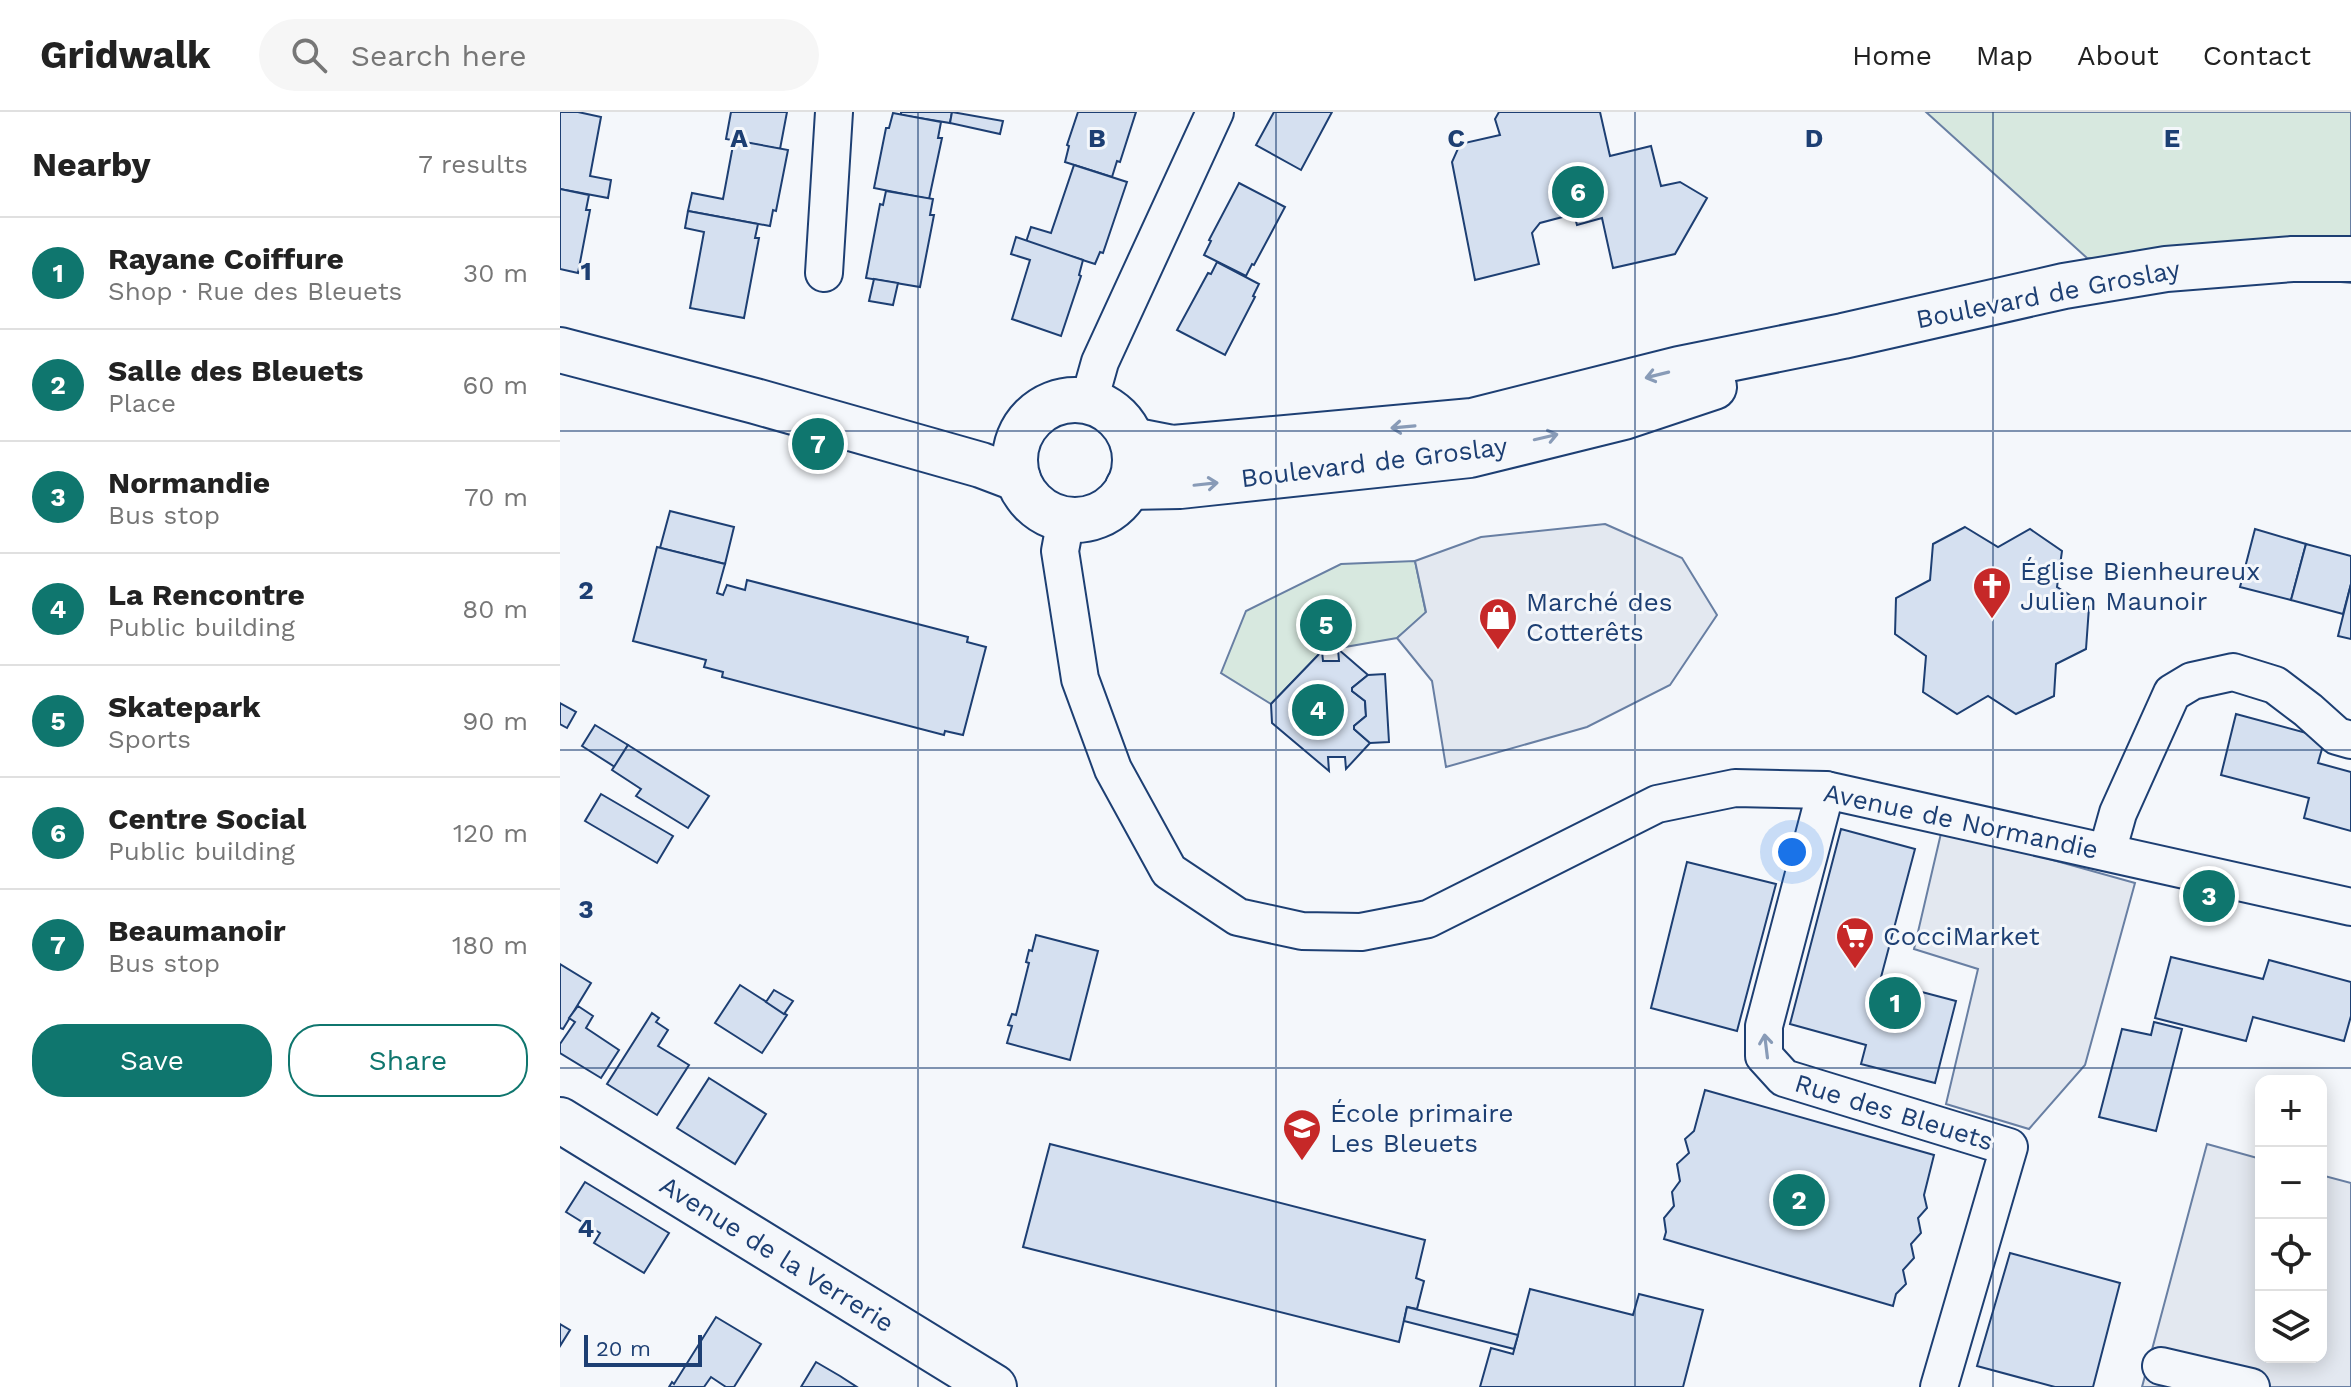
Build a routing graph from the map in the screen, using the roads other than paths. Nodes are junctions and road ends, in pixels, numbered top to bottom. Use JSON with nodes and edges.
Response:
{"nodes":[{"id":1,"x":834,"y":112,"type":"edge"},
{"id":2,"x":1215,"y":112,"type":"edge"},
{"id":3,"x":2351,"y":259,"type":"edge"},
{"id":4,"x":824,"y":273,"type":"dead end"},
{"id":5,"x":1843,"y":336,"type":"junction"},
{"id":6,"x":560,"y":350,"type":"edge"},
{"id":7,"x":1089,"y":401,"type":"junction"},
{"id":8,"x":1132,"y":440,"type":"junction"},
{"id":9,"x":1017,"y":462,"type":"junction"},
{"id":10,"x":1128,"y":487,"type":"junction"},
{"id":11,"x":1066,"y":519,"type":"junction"},
{"id":12,"x":2351,"y":740,"type":"edge"},
{"id":13,"x":1826,"y":790,"type":"junction"},
{"id":14,"x":2107,"y":852,"type":"junction"},
{"id":15,"x":2351,"y":907,"type":"edge"},
{"id":16,"x":560,"y":1120,"type":"edge"},
{"id":17,"x":2161,"y":1366,"type":"dead end"},
{"id":18,"x":994,"y":1387,"type":"edge"},
{"id":19,"x":1939,"y":1387,"type":"edge"},
{"id":20,"x":2251,"y":1387,"type":"edge"}],
"edges":[{"from":1,"to":4,"type":"street"},
{"from":2,"to":7,"type":"street"},
{"from":3,"to":5,"type":"main road","name":"Boulevard de Groslay"},
{"from":5,"to":8,"type":"main road","name":"Boulevard de Groslay","one_way":true},
{"from":10,"to":5,"type":"main road","name":"Boulevard de Groslay","one_way":true},
{"from":6,"to":9,"type":"main road"},
{"from":7,"to":8,"type":"main road"},
{"from":7,"to":9,"type":"main road"},
{"from":8,"to":10,"type":"main road"},
{"from":9,"to":11,"type":"main road"},
{"from":10,"to":11,"type":"main road"},
{"from":11,"to":13,"type":"street","name":"Avenue de Normandie"},
{"from":12,"to":14,"type":"street"},
{"from":13,"to":14,"type":"street","name":"Avenue de Normandie"},
{"from":19,"to":13,"type":"street","name":"Rue des Bleuets","one_way":true},
{"from":14,"to":15,"type":"street","name":"Avenue de Normandie"},
{"from":16,"to":18,"type":"main road","name":"Avenue de la Verrerie"},
{"from":17,"to":20,"type":"street"}]}
